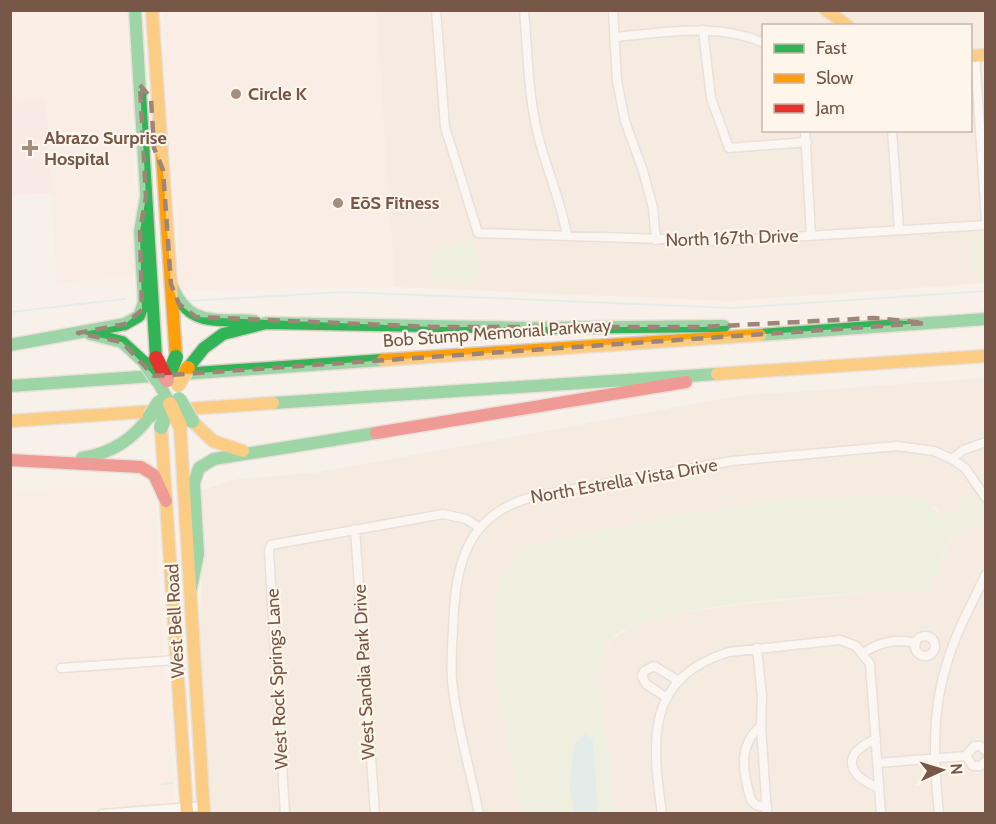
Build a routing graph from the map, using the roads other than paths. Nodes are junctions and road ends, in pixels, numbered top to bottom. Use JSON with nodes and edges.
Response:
{"nodes":[{"id":1,"x":152,"y":10,"type":"edge"},
{"id":2,"x":436,"y":10,"type":"edge"},
{"id":3,"x":524,"y":10,"type":"edge"},
{"id":4,"x":613,"y":10,"type":"edge"},
{"id":5,"x":826,"y":10,"type":"edge"},
{"id":6,"x":135,"y":15,"type":"edge"},
{"id":7,"x":845,"y":24,"type":"edge"},
{"id":8,"x":703,"y":30,"type":"junction"},
{"id":9,"x":614,"y":37,"type":"junction"},
{"id":10,"x":762,"y":42,"type":"edge"},
{"id":11,"x":977,"y":55,"type":"edge"},
{"id":12,"x":140,"y":85,"type":"junction"},
{"id":13,"x":157,"y":85,"type":"junction"},
{"id":14,"x":805,"y":132,"type":"edge"},
{"id":15,"x":892,"y":132,"type":"edge"},
{"id":16,"x":807,"y":142,"type":"junction"},
{"id":17,"x":163,"y":170,"type":"junction"},
{"id":18,"x":146,"y":197,"type":"junction"},
{"id":19,"x":986,"y":220,"type":"edge"},
{"id":20,"x":986,"y":225,"type":"edge"},
{"id":21,"x":899,"y":230,"type":"junction"},
{"id":22,"x":567,"y":235,"type":"junction"},
{"id":23,"x":811,"y":235,"type":"junction"},
{"id":24,"x":657,"y":240,"type":"junction"},
{"id":25,"x":171,"y":284,"type":"junction"},
{"id":26,"x":986,"y":319,"type":"edge"},
{"id":27,"x":266,"y":323,"type":"junction"},
{"id":28,"x":925,"y":323,"type":"junction"},
{"id":29,"x":78,"y":333,"type":"junction"},
{"id":30,"x":10,"y":345,"type":"edge"},
{"id":31,"x":986,"y":356,"type":"edge"},
{"id":32,"x":149,"y":359,"type":"junction"},
{"id":33,"x":720,"y":372,"type":"junction"},
{"id":34,"x":10,"y":386,"type":"edge"},
{"id":35,"x":168,"y":392,"type":"junction"},
{"id":36,"x":10,"y":421,"type":"edge"},
{"id":37,"x":986,"y":442,"type":"edge"},
{"id":38,"x":252,"y":451,"type":"junction"},
{"id":39,"x":952,"y":459,"type":"junction"},
{"id":40,"x":10,"y":460,"type":"edge"},
{"id":41,"x":49,"y":461,"type":"junction"},
{"id":42,"x":986,"y":498,"type":"edge"},
{"id":43,"x":166,"y":501,"type":"junction"},
{"id":44,"x":480,"y":528,"type":"junction"},
{"id":45,"x":355,"y":529,"type":"junction"},
{"id":46,"x":986,"y":574,"type":"edge"},
{"id":47,"x":191,"y":588,"type":"junction"},
{"id":48,"x":916,"y":643,"type":"dead end"},
{"id":49,"x":757,"y":648,"type":"junction"},
{"id":50,"x":863,"y":653,"type":"junction"},
{"id":51,"x":177,"y":660,"type":"junction"},
{"id":52,"x":61,"y":668,"type":"dead end"},
{"id":53,"x":680,"y":681,"type":"junction"},
{"id":54,"x":665,"y":702,"type":"junction"},
{"id":55,"x":761,"y":726,"type":"junction"},
{"id":56,"x":876,"y":739,"type":"junction"},
{"id":57,"x":986,"y":751,"type":"edge"},
{"id":58,"x":966,"y":756,"type":"junction"},
{"id":59,"x":934,"y":758,"type":"junction"},
{"id":60,"x":986,"y":761,"type":"edge"},
{"id":61,"x":877,"y":763,"type":"junction"},
{"id":62,"x":879,"y":788,"type":"junction"},
{"id":63,"x":187,"y":810,"type":"edge"},
{"id":64,"x":204,"y":810,"type":"edge"},
{"id":65,"x":767,"y":811,"type":"edge"},
{"id":66,"x":102,"y":813,"type":"edge"},
{"id":67,"x":285,"y":813,"type":"edge"},
{"id":68,"x":375,"y":813,"type":"edge"},
{"id":69,"x":479,"y":813,"type":"edge"},
{"id":70,"x":662,"y":813,"type":"edge"},
{"id":71,"x":881,"y":813,"type":"edge"},
{"id":72,"x":939,"y":813,"type":"edge"}],
"edges":[{"from":1,"to":13,"type":"main road"},
{"from":2,"to":22,"type":"street","name":"North 167th Drive"},
{"from":3,"to":22,"type":"street"},
{"from":4,"to":9,"type":"street"},
{"from":5,"to":7,"type":"main road"},
{"from":6,"to":12,"type":"main road"},
{"from":6,"to":13,"type":"main road"},
{"from":8,"to":9,"type":"street"},
{"from":8,"to":10,"type":"street"},
{"from":8,"to":16,"type":"street"},
{"from":9,"to":24,"type":"street"},
{"from":11,"to":19,"type":"street"},
{"from":12,"to":17,"type":"main road"},
{"from":12,"to":18,"type":"main road"},
{"from":13,"to":17,"type":"main road"},
{"from":14,"to":16,"type":"street"},
{"from":15,"to":21,"type":"street"},
{"from":16,"to":23,"type":"street"},
{"from":17,"to":25,"type":"main road"},
{"from":18,"to":29,"type":"main road"},
{"from":18,"to":32,"type":"main road"},
{"from":20,"to":21,"type":"street","name":"North 167th Drive"},
{"from":21,"to":23,"type":"street","name":"North 167th Drive"},
{"from":22,"to":24,"type":"street","name":"North 167th Drive"},
{"from":23,"to":24,"type":"street","name":"North 167th Drive"},
{"from":25,"to":27,"type":"main road"},
{"from":25,"to":35,"type":"main road","bridge":true},
{"from":26,"to":28,"type":"main road","name":"Bob Stump Memorial Parkway"},
{"from":27,"to":28,"type":"main road"},
{"from":27,"to":35,"type":"main road","bridge":true},
{"from":28,"to":34,"type":"main road","name":"Bob Stump Memorial Parkway"},
{"from":29,"to":30,"type":"main road"},
{"from":29,"to":32,"type":"main road"},
{"from":31,"to":33,"type":"main road"},
{"from":32,"to":35,"type":"main road","bridge":true},
{"from":33,"to":36,"type":"main road"},
{"from":33,"to":38,"type":"main road"},
{"from":35,"to":38,"type":"main road","bridge":true},
{"from":35,"to":41,"type":"main road","bridge":true},
{"from":35,"to":43,"type":"main road","name":"West Bell Road","bridge":true},
{"from":35,"to":47,"type":"main road","name":"West Bell Road","bridge":true},
{"from":37,"to":39,"type":"street"},
{"from":38,"to":47,"type":"main road"},
{"from":39,"to":42,"type":"street"},
{"from":39,"to":44,"type":"street","name":"North Estrella Vista Drive"},
{"from":40,"to":41,"type":"main road"},
{"from":41,"to":43,"type":"main road"},
{"from":43,"to":51,"type":"main road","name":"West Bell Road"},
{"from":44,"to":45,"type":"street"},
{"from":44,"to":69,"type":"street","name":"North Estrella Vista Drive"},
{"from":45,"to":67,"type":"street","name":"West Rock Springs Lane"},
{"from":45,"to":68,"type":"street","name":"West Sandia Park Drive"},
{"from":46,"to":59,"type":"street"},
{"from":47,"to":64,"type":"main road","name":"West Bell Road"},
{"from":48,"to":50,"type":"street"},
{"from":49,"to":50,"type":"street"},
{"from":49,"to":53,"type":"street"},
{"from":49,"to":55,"type":"street"},
{"from":50,"to":56,"type":"street"},
{"from":51,"to":52,"type":"street"},
{"from":51,"to":63,"type":"main road","name":"West Bell Road"},
{"from":53,"to":54,"type":"street"},
{"from":53,"to":54,"type":"street"},
{"from":54,"to":70,"type":"street"},
{"from":55,"to":65,"type":"street"},
{"from":55,"to":65,"type":"street"},
{"from":56,"to":61,"type":"street"},
{"from":56,"to":62,"type":"street"},
{"from":57,"to":58,"type":"street"},
{"from":58,"to":59,"type":"street"},
{"from":58,"to":60,"type":"street"},
{"from":59,"to":61,"type":"street"},
{"from":59,"to":72,"type":"street"},
{"from":61,"to":62,"type":"street"},
{"from":62,"to":71,"type":"street"},
{"from":63,"to":64,"type":"street"},
{"from":63,"to":66,"type":"street"}]}
